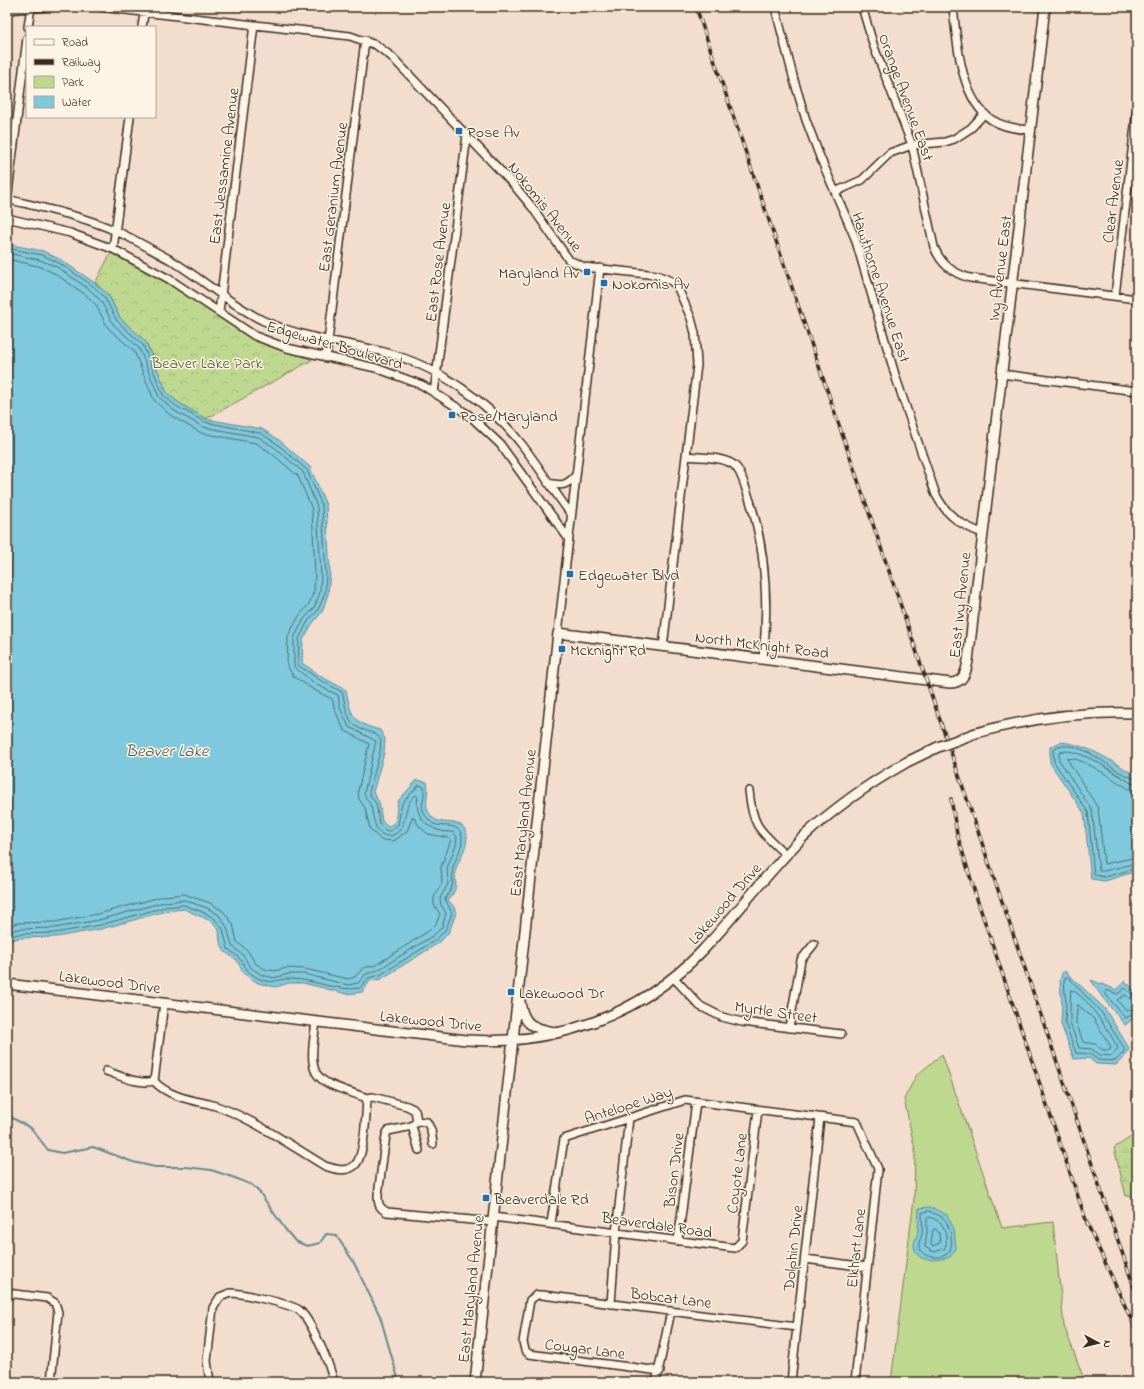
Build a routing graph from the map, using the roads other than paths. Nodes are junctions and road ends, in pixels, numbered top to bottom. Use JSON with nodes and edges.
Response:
{"nodes":[{"id":1,"x":31,"y":7,"type":"edge"},
{"id":2,"x":44,"y":7,"type":"edge"},
{"id":3,"x":100,"y":7,"type":"edge"},
{"id":4,"x":775,"y":7,"type":"edge"},
{"id":5,"x":862,"y":7,"type":"edge"},
{"id":6,"x":953,"y":7,"type":"edge"},
{"id":7,"x":1045,"y":7,"type":"edge"},
{"id":8,"x":144,"y":9,"type":"edge"},
{"id":9,"x":7,"y":10,"type":"edge"},
{"id":10,"x":254,"y":24,"type":"junction"},
{"id":11,"x":28,"y":26,"type":"edge"},
{"id":12,"x":142,"y":26,"type":"edge"},
{"id":13,"x":366,"y":40,"type":"junction"},
{"id":14,"x":26,"y":46,"type":"edge"},
{"id":15,"x":1137,"y":109,"type":"edge"},
{"id":16,"x":984,"y":114,"type":"junction"},
{"id":17,"x":130,"y":118,"type":"edge"},
{"id":18,"x":1030,"y":130,"type":"junction"},
{"id":19,"x":467,"y":135,"type":"junction"},
{"id":20,"x":912,"y":145,"type":"junction"},
{"id":21,"x":835,"y":192,"type":"junction"},
{"id":22,"x":7,"y":200,"type":"edge"},
{"id":23,"x":7,"y":218,"type":"edge"},
{"id":24,"x":115,"y":231,"type":"junction"},
{"id":25,"x":113,"y":249,"type":"junction"},
{"id":26,"x":600,"y":268,"type":"junction"},
{"id":27,"x":1012,"y":283,"type":"junction"},
{"id":28,"x":221,"y":294,"type":"junction"},
{"id":29,"x":1115,"y":296,"type":"junction"},
{"id":30,"x":1137,"y":299,"type":"edge"},
{"id":31,"x":219,"y":312,"type":"junction"},
{"id":32,"x":328,"y":341,"type":"junction"},
{"id":33,"x":326,"y":358,"type":"junction"},
{"id":34,"x":437,"y":374,"type":"junction"},
{"id":35,"x":1001,"y":374,"type":"junction"},
{"id":36,"x":1137,"y":391,"type":"edge"},
{"id":37,"x":434,"y":393,"type":"junction"},
{"id":38,"x":686,"y":456,"type":"junction"},
{"id":39,"x":575,"y":476,"type":"junction"},
{"id":40,"x":548,"y":483,"type":"junction"},
{"id":41,"x":571,"y":514,"type":"junction"},
{"id":42,"x":982,"y":533,"type":"junction"},
{"id":43,"x":568,"y":538,"type":"junction"},
{"id":44,"x":558,"y":633,"type":"junction"},
{"id":45,"x":664,"y":647,"type":"junction"},
{"id":46,"x":763,"y":659,"type":"junction"},
{"id":47,"x":962,"y":679,"type":"joint"},
{"id":48,"x":1137,"y":713,"type":"edge"},
{"id":49,"x":749,"y":791,"type":"dead end"},
{"id":50,"x":786,"y":855,"type":"junction"},
{"id":51,"x":814,"y":944,"type":"dead end"},
{"id":52,"x":674,"y":978,"type":"junction"},
{"id":53,"x":7,"y":984,"type":"edge"},
{"id":54,"x":519,"y":987,"type":"junction"},
{"id":55,"x":164,"y":1003,"type":"junction"},
{"id":56,"x":316,"y":1022,"type":"junction"},
{"id":57,"x":789,"y":1028,"type":"junction"},
{"id":58,"x":557,"y":1033,"type":"junction"},
{"id":59,"x":841,"y":1034,"type":"dead end"},
{"id":60,"x":514,"y":1040,"type":"junction"},
{"id":61,"x":106,"y":1071,"type":"dead end"},
{"id":62,"x":154,"y":1081,"type":"junction"},
{"id":63,"x":368,"y":1098,"type":"junction"},
{"id":64,"x":696,"y":1102,"type":"junction"},
{"id":65,"x":758,"y":1110,"type":"junction"},
{"id":66,"x":629,"y":1118,"type":"junction"},
{"id":67,"x":820,"y":1118,"type":"junction"},
{"id":68,"x":857,"y":1122,"type":"joint"},
{"id":69,"x":415,"y":1124,"type":"junction"},
{"id":70,"x":433,"y":1144,"type":"dead end"},
{"id":71,"x":419,"y":1150,"type":"dead end"},
{"id":72,"x":493,"y":1220,"type":"junction"},
{"id":73,"x":551,"y":1223,"type":"junction"},
{"id":74,"x":616,"y":1232,"type":"junction"},
{"id":75,"x":678,"y":1241,"type":"junction"},
{"id":76,"x":742,"y":1241,"type":"joint"},
{"id":77,"x":805,"y":1259,"type":"junction"},
{"id":78,"x":867,"y":1267,"type":"junction"},
{"id":79,"x":7,"y":1293,"type":"edge"},
{"id":80,"x":542,"y":1295,"type":"joint"},
{"id":81,"x":611,"y":1304,"type":"junction"},
{"id":82,"x":671,"y":1311,"type":"junction"},
{"id":83,"x":797,"y":1327,"type":"junction"},
{"id":84,"x":660,"y":1371,"type":"junction"},
{"id":85,"x":51,"y":1382,"type":"edge"},
{"id":86,"x":210,"y":1382,"type":"edge"},
{"id":87,"x":334,"y":1382,"type":"edge"},
{"id":88,"x":475,"y":1382,"type":"edge"},
{"id":89,"x":656,"y":1382,"type":"edge"},
{"id":90,"x":742,"y":1382,"type":"edge"},
{"id":91,"x":752,"y":1382,"type":"edge"},
{"id":92,"x":792,"y":1382,"type":"edge"},
{"id":93,"x":855,"y":1382,"type":"edge"}],
"edges":[{"from":1,"to":2,"type":"street"},
{"from":1,"to":9,"type":"street"},
{"from":1,"to":11,"type":"street"},
{"from":3,"to":8,"type":"street","name":"Nokomis Avenue"},
{"from":4,"to":21,"type":"street","name":"Hawthorne Avenue East"},
{"from":5,"to":20,"type":"street","name":"Orange Avenue East"},
{"from":6,"to":16,"type":"street"},
{"from":7,"to":18,"type":"street","name":"Ivy Avenue East"},
{"from":8,"to":10,"type":"street","name":"Nokomis Avenue"},
{"from":8,"to":12,"type":"street"},
{"from":10,"to":13,"type":"street","name":"Nokomis Avenue"},
{"from":10,"to":28,"type":"street","name":"East Jessamine Avenue"},
{"from":13,"to":19,"type":"street","name":"Nokomis Avenue"},
{"from":13,"to":32,"type":"street","name":"East Geranium Avenue"},
{"from":14,"to":22,"type":"street"},
{"from":15,"to":29,"type":"street","name":"Clear Avenue"},
{"from":16,"to":18,"type":"street"},
{"from":16,"to":20,"type":"street"},
{"from":17,"to":24,"type":"street"},
{"from":18,"to":27,"type":"street","name":"Ivy Avenue East"},
{"from":19,"to":26,"type":"street","name":"Nokomis Avenue"},
{"from":19,"to":34,"type":"street","name":"East Rose Avenue"},
{"from":20,"to":21,"type":"street"},
{"from":20,"to":27,"type":"street","name":"Orange Avenue East"},
{"from":21,"to":42,"type":"street","name":"Hawthorne Avenue East"},
{"from":22,"to":24,"type":"street","name":"Edgewater Boulevard"},
{"from":23,"to":25,"type":"street","name":"Edgewater Boulevard"},
{"from":24,"to":25,"type":"street"},
{"from":24,"to":28,"type":"street","name":"Edgewater Boulevard"},
{"from":25,"to":31,"type":"street","name":"Edgewater Boulevard"},
{"from":26,"to":38,"type":"street","name":"Nokomis Avenue"},
{"from":26,"to":39,"type":"street","name":"East Maryland Avenue"},
{"from":27,"to":29,"type":"street","name":"Orange Avenue East"},
{"from":27,"to":35,"type":"street","name":"Ivy Avenue East"},
{"from":28,"to":31,"type":"street","name":"East Jessamine Avenue"},
{"from":28,"to":32,"type":"street","name":"Edgewater Boulevard"},
{"from":29,"to":30,"type":"street","name":"Orange Avenue East"},
{"from":31,"to":33,"type":"street","name":"Edgewater Boulevard"},
{"from":32,"to":33,"type":"street","name":"East Geranium Avenue"},
{"from":32,"to":34,"type":"street","name":"Edgewater Boulevard"},
{"from":33,"to":37,"type":"street","name":"Edgewater Boulevard"},
{"from":34,"to":37,"type":"street","name":"East Rose Avenue"},
{"from":34,"to":40,"type":"street","name":"Edgewater Boulevard"},
{"from":35,"to":36,"type":"street"},
{"from":35,"to":42,"type":"street","name":"Ivy Avenue East"},
{"from":37,"to":43,"type":"street","name":"Edgewater Boulevard"},
{"from":38,"to":45,"type":"street","name":"Nokomis Avenue"},
{"from":38,"to":46,"type":"street"},
{"from":39,"to":40,"type":"street"},
{"from":39,"to":41,"type":"street","name":"East Maryland Avenue"},
{"from":40,"to":41,"type":"street","name":"Edgewater Boulevard"},
{"from":41,"to":43,"type":"street","name":"East Maryland Avenue"},
{"from":42,"to":47,"type":"street","name":"East Ivy Avenue"},
{"from":43,"to":44,"type":"street","name":"East Maryland Avenue"},
{"from":44,"to":45,"type":"street","name":"North McKnight Road"},
{"from":44,"to":54,"type":"street","name":"East Maryland Avenue"},
{"from":45,"to":46,"type":"street","name":"North McKnight Road"},
{"from":46,"to":47,"type":"street","name":"North McKnight Road"},
{"from":48,"to":50,"type":"street","name":"Lakewood Drive","bridge":true},
{"from":49,"to":50,"type":"street"},
{"from":50,"to":52,"type":"street","name":"Lakewood Drive"},
{"from":51,"to":57,"type":"street"},
{"from":52,"to":57,"type":"street","name":"Myrtle Street"},
{"from":52,"to":58,"type":"street","name":"Lakewood Drive"},
{"from":53,"to":55,"type":"street","name":"Lakewood Drive"},
{"from":54,"to":58,"type":"street"},
{"from":54,"to":60,"type":"street","name":"East Maryland Avenue"},
{"from":55,"to":56,"type":"street","name":"Lakewood Drive"},
{"from":55,"to":62,"type":"street"},
{"from":56,"to":60,"type":"street","name":"Lakewood Drive"},
{"from":56,"to":63,"type":"street"},
{"from":57,"to":59,"type":"street","name":"Myrtle Street"},
{"from":58,"to":60,"type":"street","name":"Lakewood Drive"},
{"from":60,"to":72,"type":"street","name":"East Maryland Avenue"},
{"from":61,"to":62,"type":"street"},
{"from":62,"to":63,"type":"street"},
{"from":63,"to":69,"type":"street"},
{"from":64,"to":65,"type":"street","name":"Antelope Way"},
{"from":64,"to":66,"type":"street","name":"Antelope Way"},
{"from":64,"to":75,"type":"street","name":"Bison Drive"},
{"from":65,"to":67,"type":"street","name":"Antelope Way"},
{"from":65,"to":76,"type":"street","name":"Coyote Lane"},
{"from":66,"to":73,"type":"street","name":"Antelope Way"},
{"from":66,"to":74,"type":"street"},
{"from":67,"to":68,"type":"street","name":"Antelope Way"},
{"from":67,"to":77,"type":"street","name":"Dolphin Drive"},
{"from":68,"to":78,"type":"street","name":"Elkhart Lane"},
{"from":69,"to":70,"type":"street"},
{"from":69,"to":71,"type":"street"},
{"from":69,"to":72,"type":"street","name":"Beaverdale Road"},
{"from":72,"to":73,"type":"street","name":"Beaverdale Road"},
{"from":72,"to":88,"type":"street","name":"East Maryland Avenue"},
{"from":73,"to":74,"type":"street","name":"Beaverdale Road"},
{"from":74,"to":75,"type":"street","name":"Beaverdale Road"},
{"from":74,"to":81,"type":"street"},
{"from":75,"to":76,"type":"street","name":"Beaverdale Road"},
{"from":77,"to":78,"type":"street"},
{"from":77,"to":83,"type":"street","name":"Dolphin Drive"},
{"from":78,"to":93,"type":"street","name":"Elkhart Lane"},
{"from":79,"to":85,"type":"street"},
{"from":80,"to":81,"type":"street","name":"Bobcat Lane"},
{"from":80,"to":84,"type":"street","name":"Cougar Lane"},
{"from":81,"to":82,"type":"street","name":"Bobcat Lane"},
{"from":82,"to":83,"type":"street","name":"Bobcat Lane"},
{"from":82,"to":84,"type":"street"},
{"from":83,"to":92,"type":"street","name":"Dolphin Drive"},
{"from":84,"to":89,"type":"street"},
{"from":86,"to":87,"type":"street"},
{"from":90,"to":91,"type":"street"}]}
